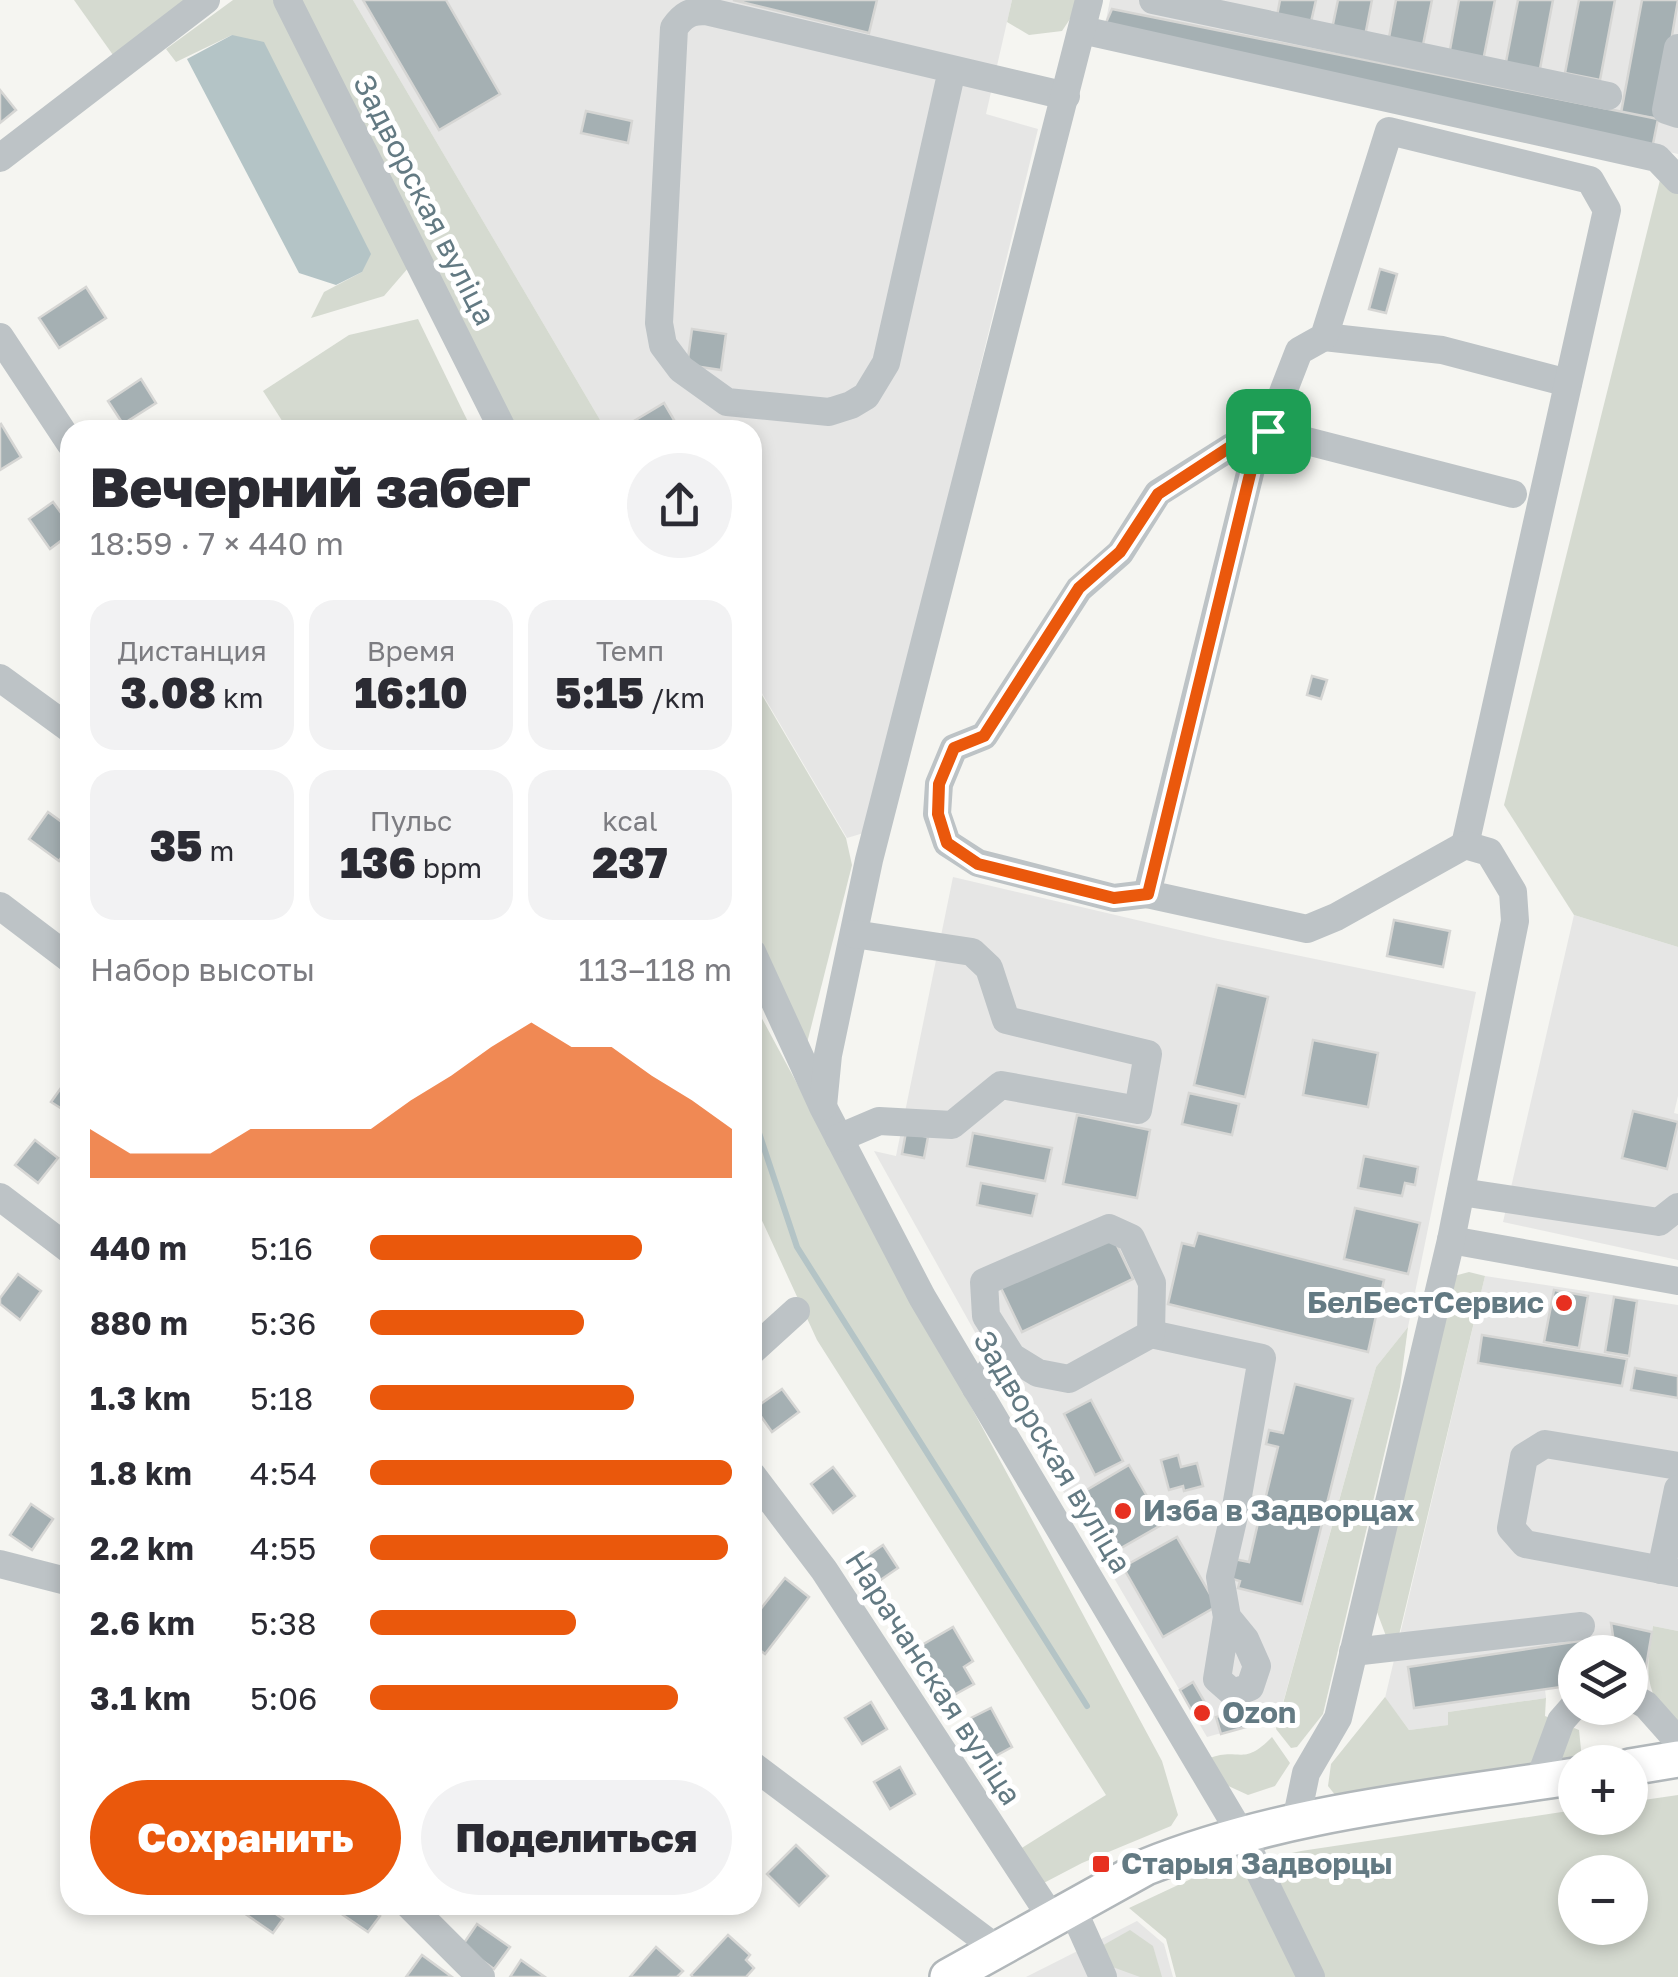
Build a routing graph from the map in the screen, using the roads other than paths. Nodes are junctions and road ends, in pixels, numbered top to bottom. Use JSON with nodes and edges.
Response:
{"nodes":[{"id":1,"x":206,"y":0,"type":"edge"},
{"id":2,"x":286,"y":0,"type":"edge"},
{"id":3,"x":1088,"y":0,"type":"edge"},
{"id":4,"x":1153,"y":0,"type":"edge"},
{"id":5,"x":1082,"y":30,"type":"junction"},
{"id":6,"x":1678,"y":48,"type":"edge"},
{"id":7,"x":952,"y":70,"type":"junction"},
{"id":8,"x":1066,"y":96,"type":"junction"},
{"id":9,"x":1608,"y":96,"type":"dead end"},
{"id":10,"x":1672,"y":112,"type":"edge"},
{"id":11,"x":0,"y":158,"type":"edge"},
{"id":12,"x":1657,"y":158,"type":"junction"},
{"id":13,"x":1678,"y":180,"type":"edge"},
{"id":14,"x":0,"y":337,"type":"edge"},
{"id":15,"x":1324,"y":337,"type":"junction"},
{"id":16,"x":1568,"y":383,"type":"junction"},
{"id":17,"x":498,"y":420,"type":"edge"},
{"id":18,"x":60,"y":428,"type":"edge"},
{"id":19,"x":1268,"y":431,"type":"junction"},
{"id":20,"x":1513,"y":494,"type":"dead end"},
{"id":21,"x":0,"y":678,"type":"edge"},
{"id":22,"x":60,"y":722,"type":"edge"},
{"id":23,"x":1465,"y":845,"type":"junction"},
{"id":24,"x":1148,"y":894,"type":"junction"},
{"id":25,"x":0,"y":906,"type":"edge"},
{"id":26,"x":854,"y":934,"type":"junction"},
{"id":27,"x":60,"y":951,"type":"edge"},
{"id":28,"x":762,"y":974,"type":"edge"},
{"id":29,"x":823,"y":1107,"type":"junction"},
{"id":30,"x":839,"y":1138,"type":"junction"},
{"id":31,"x":1461,"y":1192,"type":"junction"},
{"id":32,"x":0,"y":1197,"type":"edge"},
{"id":33,"x":1678,"y":1207,"type":"edge"},
{"id":34,"x":1452,"y":1240,"type":"junction"},
{"id":35,"x":60,"y":1242,"type":"edge"},
{"id":36,"x":1678,"y":1281,"type":"edge"},
{"id":37,"x":796,"y":1311,"type":"dead end"},
{"id":38,"x":993,"y":1332,"type":"junction"},
{"id":39,"x":1151,"y":1334,"type":"junction"},
{"id":40,"x":762,"y":1342,"type":"edge"},
{"id":41,"x":952,"y":1348,"type":"junction"},
{"id":42,"x":1012,"y":1358,"type":"junction"},
{"id":43,"x":976,"y":1388,"type":"junction"},
{"id":44,"x":1678,"y":1466,"type":"edge"},
{"id":45,"x":762,"y":1488,"type":"edge"},
{"id":46,"x":1678,"y":1489,"type":"edge"},
{"id":47,"x":0,"y":1564,"type":"edge"},
{"id":48,"x":1669,"y":1572,"type":"edge"},
{"id":49,"x":60,"y":1579,"type":"edge"},
{"id":50,"x":1226,"y":1618,"type":"dead end"},
{"id":51,"x":1581,"y":1626,"type":"dead end"},
{"id":52,"x":1354,"y":1652,"type":"junction"},
{"id":53,"x":1648,"y":1707,"type":"edge"},
{"id":54,"x":1560,"y":1725,"type":"edge"},
{"id":55,"x":1678,"y":1741,"type":"edge"},
{"id":56,"x":1678,"y":1759,"type":"edge"},
{"id":57,"x":1648,"y":1763,"type":"edge"},
{"id":58,"x":762,"y":1773,"type":"edge"},
{"id":59,"x":1558,"y":1778,"type":"edge"},
{"id":60,"x":1539,"y":1781,"type":"junction"},
{"id":61,"x":1296,"y":1820,"type":"junction"},
{"id":62,"x":1241,"y":1834,"type":"junction"},
{"id":63,"x":419,"y":1915,"type":"edge"},
{"id":64,"x":1063,"y":1915,"type":"junction"},
{"id":65,"x":997,"y":1949,"type":"junction"},
{"id":66,"x":482,"y":1977,"type":"edge"},
{"id":67,"x":948,"y":1977,"type":"edge"},
{"id":68,"x":1103,"y":1977,"type":"edge"},
{"id":69,"x":1311,"y":1977,"type":"edge"}],
"edges":[{"from":1,"to":11,"type":"street"},
{"from":2,"to":17,"type":"street","name":"Задворская вуліца"},
{"from":3,"to":5,"type":"street"},
{"from":4,"to":9,"type":"street"},
{"from":5,"to":8,"type":"street"},
{"from":5,"to":12,"type":"street"},
{"from":6,"to":10,"type":"street"},
{"from":7,"to":7,"type":"street"},
{"from":7,"to":8,"type":"street"},
{"from":8,"to":26,"type":"street"},
{"from":10,"to":12,"type":"street"},
{"from":12,"to":13,"type":"street"},
{"from":14,"to":18,"type":"street"},
{"from":15,"to":16,"type":"street"},
{"from":15,"to":16,"type":"street"},
{"from":15,"to":19,"type":"street"},
{"from":16,"to":23,"type":"street"},
{"from":19,"to":20,"type":"street"},
{"from":19,"to":24,"type":"street"},
{"from":19,"to":24,"type":"street"},
{"from":21,"to":22,"type":"street"},
{"from":23,"to":24,"type":"street"},
{"from":23,"to":31,"type":"street"},
{"from":25,"to":27,"type":"street"},
{"from":26,"to":29,"type":"street"},
{"from":26,"to":30,"type":"street"},
{"from":28,"to":29,"type":"street","name":"Задворская вуліца"},
{"from":29,"to":30,"type":"street","name":"Задворская вуліца"},
{"from":30,"to":41,"type":"street","name":"Задворская вуліца"},
{"from":31,"to":33,"type":"street"},
{"from":31,"to":34,"type":"street"},
{"from":32,"to":35,"type":"street"},
{"from":34,"to":36,"type":"street"},
{"from":34,"to":52,"type":"street"},
{"from":37,"to":40,"type":"street"},
{"from":38,"to":39,"type":"street"},
{"from":38,"to":41,"type":"street"},
{"from":38,"to":42,"type":"street"},
{"from":39,"to":42,"type":"street"},
{"from":39,"to":50,"type":"street"},
{"from":41,"to":43,"type":"street","name":"Задворская вуліца"},
{"from":42,"to":43,"type":"street"},
{"from":43,"to":62,"type":"street","name":"Задворская вуліца"},
{"from":44,"to":48,"type":"street"},
{"from":45,"to":64,"type":"street","name":"Нарачанская вуліца"},
{"from":46,"to":48,"type":"street"},
{"from":47,"to":49,"type":"street"},
{"from":51,"to":52,"type":"street"},
{"from":52,"to":61,"type":"street"},
{"from":53,"to":55,"type":"street"},
{"from":54,"to":60,"type":"street"},
{"from":56,"to":57,"type":"main road"},
{"from":58,"to":65,"type":"street"},
{"from":59,"to":60,"type":"main road"},
{"from":60,"to":61,"type":"main road"},
{"from":61,"to":62,"type":"main road"},
{"from":62,"to":64,"type":"main road"},
{"from":62,"to":69,"type":"street","name":"Задворская вуліца"},
{"from":63,"to":66,"type":"street"},
{"from":64,"to":65,"type":"main road"},
{"from":64,"to":68,"type":"street","name":"Нарачанская вуліца"},
{"from":65,"to":67,"type":"main road"}]}
